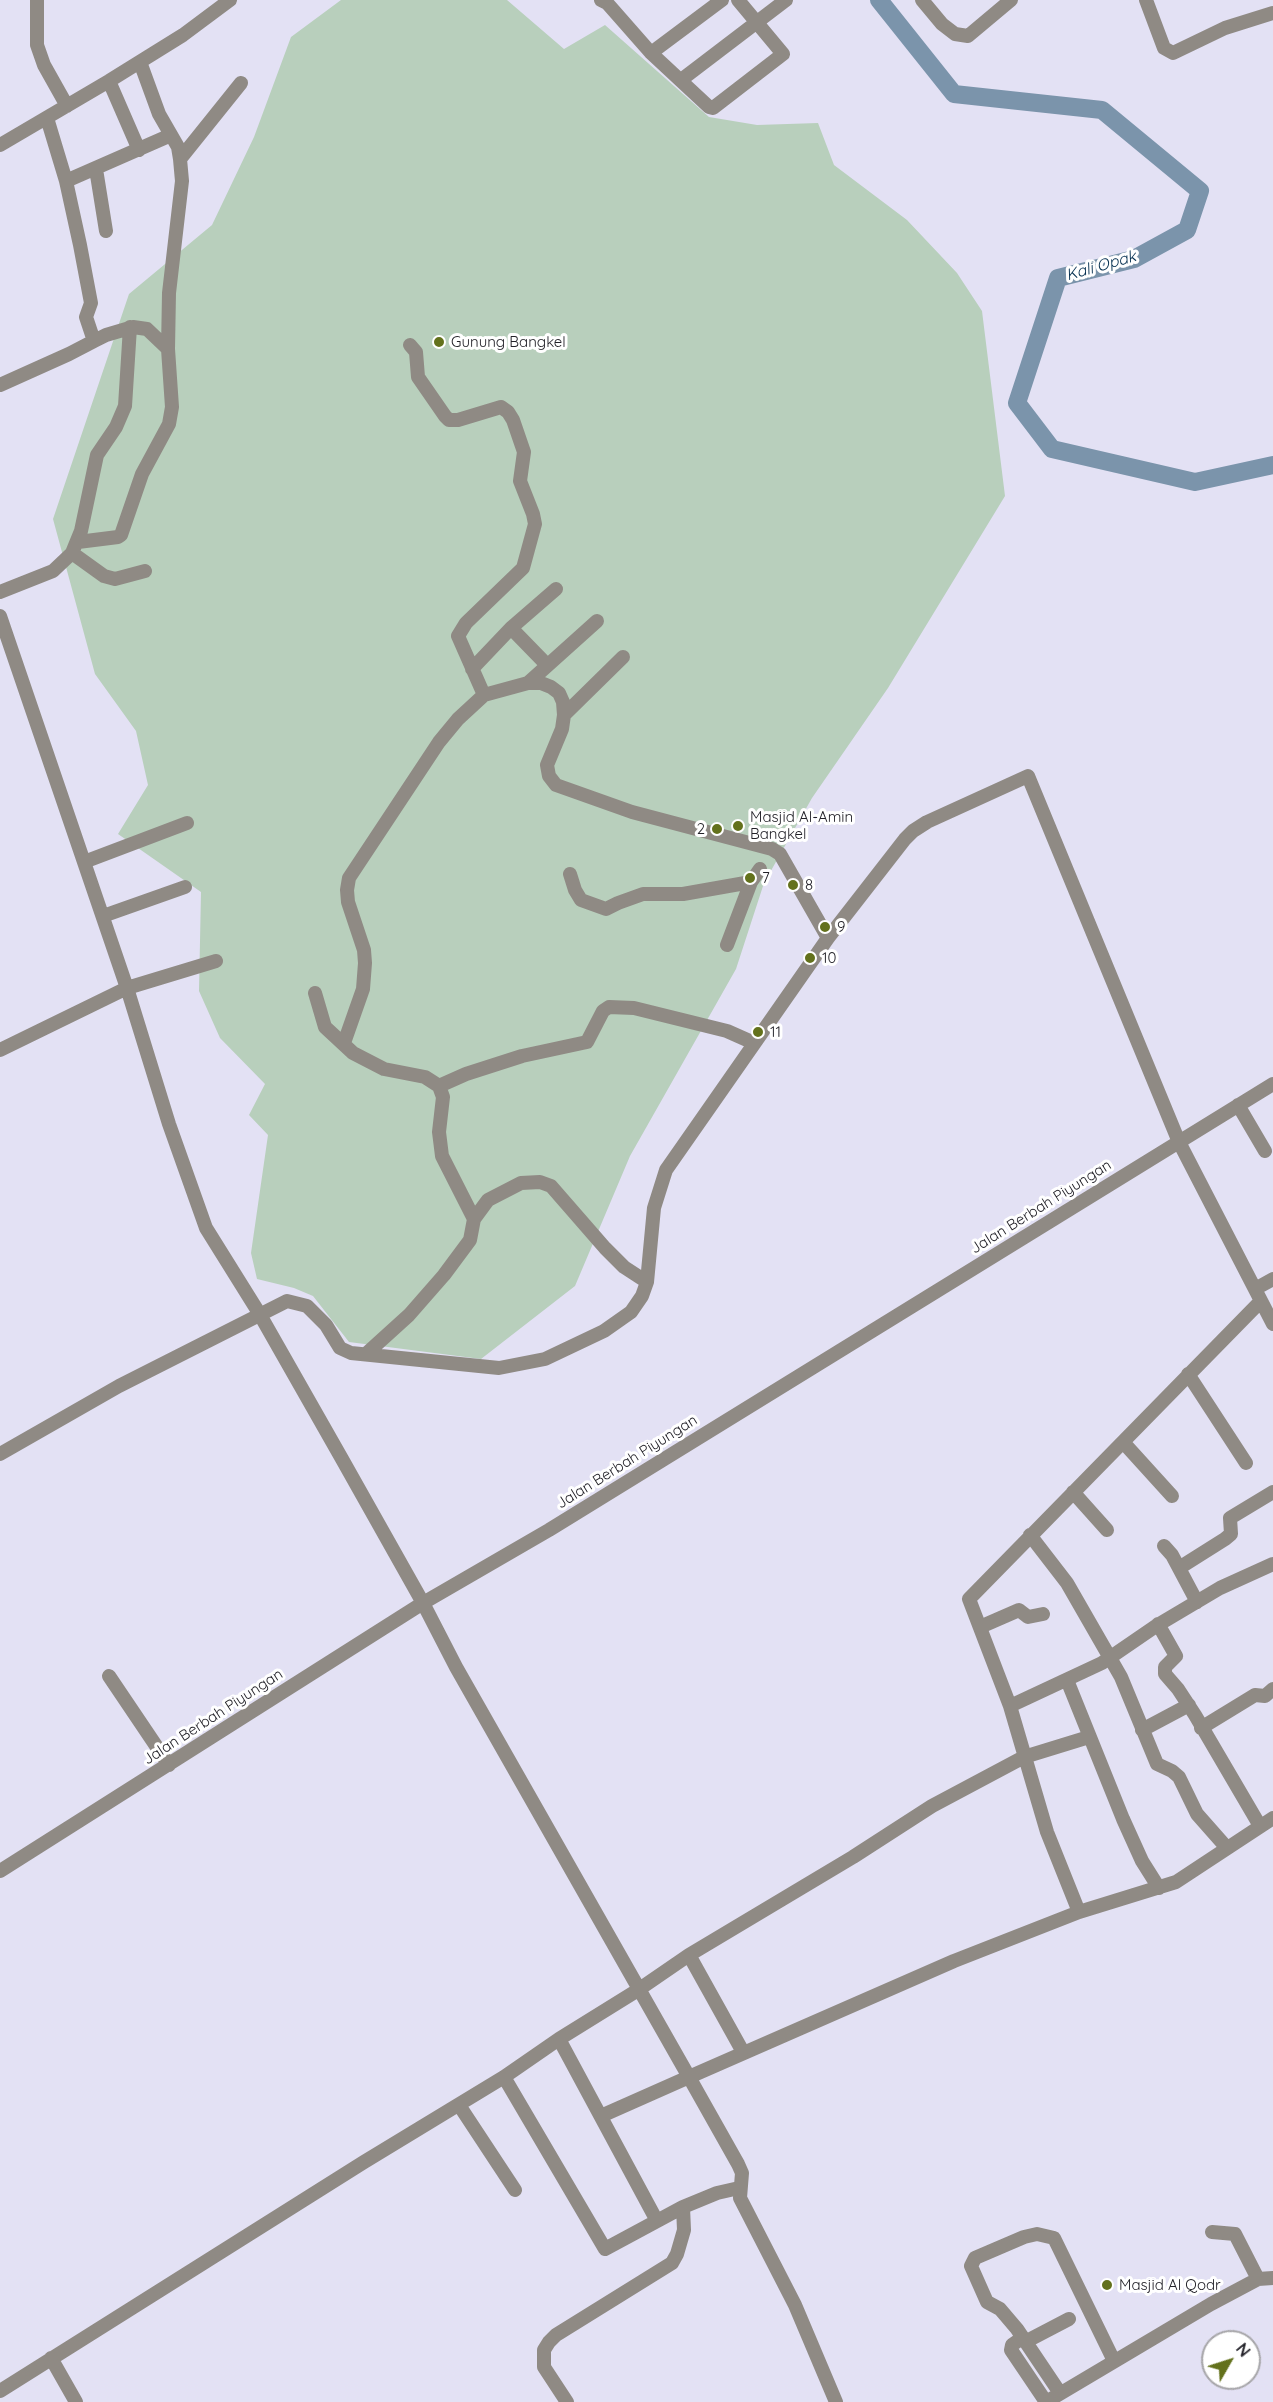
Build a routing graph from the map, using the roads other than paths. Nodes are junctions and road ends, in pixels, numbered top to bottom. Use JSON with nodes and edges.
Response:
{"nodes":[{"id":1,"x":37,"y":0,"type":"edge"},
{"id":2,"x":229,"y":0,"type":"edge"},
{"id":3,"x":601,"y":0,"type":"edge"},
{"id":4,"x":722,"y":0,"type":"edge"},
{"id":5,"x":738,"y":0,"type":"edge"},
{"id":6,"x":786,"y":0,"type":"edge"},
{"id":7,"x":922,"y":0,"type":"edge"},
{"id":8,"x":1011,"y":0,"type":"edge"},
{"id":9,"x":1146,"y":0,"type":"edge"},
{"id":10,"x":1273,"y":13,"type":"edge"},
{"id":11,"x":758,"y":23,"type":"junction"},
{"id":12,"x":651,"y":52,"type":"junction"},
{"id":13,"x":140,"y":62,"type":"junction"},
{"id":14,"x":681,"y":80,"type":"junction"},
{"id":15,"x":109,"y":81,"type":"junction"},
{"id":16,"x":240,"y":83,"type":"dead end"},
{"id":17,"x":67,"y":106,"type":"junction"},
{"id":18,"x":47,"y":118,"type":"junction"},
{"id":19,"x":171,"y":135,"type":"junction"},
{"id":20,"x":0,"y":144,"type":"edge"},
{"id":21,"x":139,"y":150,"type":"junction"},
{"id":22,"x":180,"y":159,"type":"junction"},
{"id":23,"x":96,"y":169,"type":"junction"},
{"id":24,"x":66,"y":181,"type":"junction"},
{"id":25,"x":106,"y":231,"type":"dead end"},
{"id":26,"x":130,"y":327,"type":"junction"},
{"id":27,"x":94,"y":341,"type":"junction"},
{"id":28,"x":410,"y":345,"type":"dead end"},
{"id":29,"x":168,"y":349,"type":"junction"},
{"id":30,"x":0,"y":385,"type":"edge"},
{"id":31,"x":75,"y":548,"type":"junction"},
{"id":32,"x":145,"y":571,"type":"dead end"},
{"id":33,"x":556,"y":589,"type":"dead end"},
{"id":34,"x":0,"y":592,"type":"edge"},
{"id":35,"x":0,"y":616,"type":"edge"},
{"id":36,"x":597,"y":621,"type":"dead end"},
{"id":37,"x":511,"y":628,"type":"junction"},
{"id":38,"x":623,"y":657,"type":"dead end"},
{"id":39,"x":547,"y":665,"type":"junction"},
{"id":40,"x":472,"y":669,"type":"junction"},
{"id":41,"x":528,"y":683,"type":"junction"},
{"id":42,"x":484,"y":696,"type":"junction"},
{"id":43,"x":564,"y":715,"type":"junction"},
{"id":44,"x":187,"y":823,"type":"dead end"},
{"id":45,"x":84,"y":862,"type":"junction"},
{"id":46,"x":760,"y":869,"type":"dead end"},
{"id":47,"x":570,"y":874,"type":"dead end"},
{"id":48,"x":751,"y":882,"type":"junction"},
{"id":49,"x":185,"y":887,"type":"dead end"},
{"id":50,"x":103,"y":916,"type":"junction"},
{"id":51,"x":828,"y":938,"type":"junction"},
{"id":52,"x":727,"y":945,"type":"dead end"},
{"id":53,"x":216,"y":961,"type":"dead end"},
{"id":54,"x":127,"y":988,"type":"junction"},
{"id":55,"x":315,"y":993,"type":"dead end"},
{"id":56,"x":697,"y":1017,"type":"dead end"},
{"id":57,"x":756,"y":1041,"type":"junction"},
{"id":58,"x":344,"y":1043,"type":"junction"},
{"id":59,"x":0,"y":1050,"type":"edge"},
{"id":60,"x":1273,"y":1084,"type":"edge"},
{"id":61,"x":440,"y":1086,"type":"junction"},
{"id":62,"x":1238,"y":1105,"type":"junction"},
{"id":63,"x":1179,"y":1142,"type":"junction"},
{"id":64,"x":1265,"y":1151,"type":"dead end"},
{"id":65,"x":474,"y":1219,"type":"junction"},
{"id":66,"x":1273,"y":1279,"type":"edge"},
{"id":67,"x":647,"y":1282,"type":"junction"},
{"id":68,"x":1258,"y":1296,"type":"junction"},
{"id":69,"x":259,"y":1313,"type":"junction"},
{"id":70,"x":1273,"y":1324,"type":"edge"},
{"id":71,"x":366,"y":1354,"type":"junction"},
{"id":72,"x":1188,"y":1374,"type":"junction"},
{"id":73,"x":1123,"y":1442,"type":"junction"},
{"id":74,"x":0,"y":1454,"type":"edge"},
{"id":75,"x":1246,"y":1463,"type":"dead end"},
{"id":76,"x":1073,"y":1492,"type":"junction"},
{"id":77,"x":1273,"y":1492,"type":"edge"},
{"id":78,"x":1172,"y":1496,"type":"dead end"},
{"id":79,"x":1107,"y":1530,"type":"dead end"},
{"id":80,"x":1030,"y":1536,"type":"junction"},
{"id":81,"x":1164,"y":1546,"type":"dead end"},
{"id":82,"x":1273,"y":1564,"type":"edge"},
{"id":83,"x":1179,"y":1568,"type":"junction"},
{"id":84,"x":1197,"y":1602,"type":"junction"},
{"id":85,"x":423,"y":1603,"type":"junction"},
{"id":86,"x":1042,"y":1614,"type":"dead end"},
{"id":87,"x":1158,"y":1624,"type":"junction"},
{"id":88,"x":980,"y":1627,"type":"junction"},
{"id":89,"x":1110,"y":1658,"type":"junction"},
{"id":90,"x":109,"y":1676,"type":"dead end"},
{"id":91,"x":1067,"y":1680,"type":"junction"},
{"id":92,"x":1273,"y":1689,"type":"edge"},
{"id":93,"x":1189,"y":1705,"type":"junction"},
{"id":94,"x":1010,"y":1706,"type":"junction"},
{"id":95,"x":1202,"y":1728,"type":"junction"},
{"id":96,"x":1142,"y":1730,"type":"junction"},
{"id":97,"x":1089,"y":1737,"type":"junction"},
{"id":98,"x":1024,"y":1757,"type":"junction"},
{"id":99,"x":169,"y":1765,"type":"junction"},
{"id":100,"x":1273,"y":1818,"type":"edge"},
{"id":101,"x":1260,"y":1826,"type":"junction"},
{"id":102,"x":1227,"y":1848,"type":"junction"},
{"id":103,"x":0,"y":1871,"type":"edge"},
{"id":104,"x":1159,"y":1888,"type":"junction"},
{"id":105,"x":1079,"y":1912,"type":"junction"},
{"id":106,"x":689,"y":1955,"type":"junction"},
{"id":107,"x":638,"y":1990,"type":"junction"},
{"id":108,"x":559,"y":2039,"type":"junction"},
{"id":109,"x":743,"y":2052,"type":"junction"},
{"id":110,"x":504,"y":2077,"type":"junction"},
{"id":111,"x":689,"y":2077,"type":"junction"},
{"id":112,"x":459,"y":2105,"type":"junction"},
{"id":113,"x":602,"y":2116,"type":"junction"},
{"id":114,"x":515,"y":2190,"type":"dead end"},
{"id":115,"x":739,"y":2193,"type":"junction"},
{"id":116,"x":682,"y":2207,"type":"junction"},
{"id":117,"x":657,"y":2221,"type":"junction"},
{"id":118,"x":1212,"y":2232,"type":"dead end"},
{"id":119,"x":1273,"y":2278,"type":"edge"},
{"id":120,"x":1258,"y":2279,"type":"junction"},
{"id":121,"x":1069,"y":2319,"type":"dead end"},
{"id":122,"x":1024,"y":2340,"type":"junction"},
{"id":123,"x":51,"y":2358,"type":"junction"},
{"id":124,"x":1114,"y":2361,"type":"junction"},
{"id":125,"x":0,"y":2391,"type":"edge"},
{"id":126,"x":1060,"y":2393,"type":"junction"},
{"id":127,"x":76,"y":2402,"type":"edge"},
{"id":128,"x":567,"y":2402,"type":"edge"},
{"id":129,"x":836,"y":2402,"type":"edge"},
{"id":130,"x":1046,"y":2402,"type":"edge"}],
"edges":[{"from":1,"to":17,"type":"street"},
{"from":2,"to":13,"type":"street"},
{"from":3,"to":12,"type":"street"},
{"from":4,"to":12,"type":"street"},
{"from":5,"to":11,"type":"street"},
{"from":6,"to":11,"type":"street"},
{"from":7,"to":8,"type":"street"},
{"from":9,"to":10,"type":"street"},
{"from":11,"to":14,"type":"street"},
{"from":11,"to":14,"type":"street"},
{"from":12,"to":14,"type":"street"},
{"from":13,"to":15,"type":"street"},
{"from":13,"to":19,"type":"street"},
{"from":15,"to":17,"type":"street"},
{"from":15,"to":21,"type":"street"},
{"from":16,"to":22,"type":"street"},
{"from":17,"to":18,"type":"street"},
{"from":18,"to":20,"type":"street"},
{"from":18,"to":24,"type":"street"},
{"from":19,"to":21,"type":"street"},
{"from":19,"to":22,"type":"street"},
{"from":21,"to":23,"type":"street"},
{"from":22,"to":29,"type":"street"},
{"from":23,"to":24,"type":"street"},
{"from":23,"to":25,"type":"street"},
{"from":24,"to":27,"type":"street"},
{"from":26,"to":27,"type":"street"},
{"from":26,"to":29,"type":"street"},
{"from":26,"to":31,"type":"street"},
{"from":27,"to":30,"type":"street"},
{"from":28,"to":40,"type":"street"},
{"from":29,"to":31,"type":"street"},
{"from":31,"to":32,"type":"street"},
{"from":31,"to":34,"type":"street"},
{"from":33,"to":37,"type":"street"},
{"from":35,"to":45,"type":"street"},
{"from":36,"to":39,"type":"street"},
{"from":37,"to":39,"type":"street"},
{"from":37,"to":40,"type":"street"},
{"from":38,"to":43,"type":"street"},
{"from":39,"to":41,"type":"street"},
{"from":40,"to":42,"type":"street"},
{"from":41,"to":42,"type":"street"},
{"from":41,"to":43,"type":"street"},
{"from":42,"to":58,"type":"street"},
{"from":43,"to":51,"type":"street"},
{"from":44,"to":45,"type":"street"},
{"from":45,"to":50,"type":"street"},
{"from":46,"to":48,"type":"street"},
{"from":47,"to":48,"type":"street"},
{"from":48,"to":52,"type":"street"},
{"from":49,"to":50,"type":"street"},
{"from":50,"to":54,"type":"street"},
{"from":51,"to":57,"type":"street"},
{"from":51,"to":63,"type":"street"},
{"from":53,"to":54,"type":"street"},
{"from":54,"to":59,"type":"street"},
{"from":54,"to":69,"type":"street"},
{"from":55,"to":58,"type":"street"},
{"from":56,"to":57,"type":"street"},
{"from":57,"to":61,"type":"street"},
{"from":57,"to":67,"type":"street"},
{"from":58,"to":61,"type":"street"},
{"from":60,"to":62,"type":"street","name":"Jalan Berbah Piyungan"},
{"from":61,"to":65,"type":"street"},
{"from":62,"to":63,"type":"street","name":"Jalan Berbah Piyungan"},
{"from":62,"to":64,"type":"street"},
{"from":63,"to":68,"type":"street"},
{"from":63,"to":85,"type":"street","name":"Jalan Berbah Piyungan"},
{"from":65,"to":67,"type":"street"},
{"from":65,"to":71,"type":"street"},
{"from":66,"to":68,"type":"street"},
{"from":67,"to":71,"type":"street"},
{"from":68,"to":70,"type":"street"},
{"from":68,"to":72,"type":"street"},
{"from":69,"to":71,"type":"street"},
{"from":69,"to":74,"type":"street"},
{"from":69,"to":85,"type":"street"},
{"from":72,"to":73,"type":"street"},
{"from":72,"to":75,"type":"street"},
{"from":73,"to":76,"type":"street"},
{"from":73,"to":78,"type":"street"},
{"from":76,"to":79,"type":"street"},
{"from":76,"to":80,"type":"street"},
{"from":77,"to":83,"type":"street"},
{"from":80,"to":88,"type":"street"},
{"from":80,"to":89,"type":"street"},
{"from":81,"to":83,"type":"street"},
{"from":82,"to":84,"type":"street"},
{"from":83,"to":84,"type":"street"},
{"from":84,"to":87,"type":"street"},
{"from":85,"to":99,"type":"street","name":"Jalan Berbah Piyungan"},
{"from":85,"to":107,"type":"street"},
{"from":86,"to":88,"type":"street"},
{"from":87,"to":89,"type":"street"},
{"from":87,"to":93,"type":"street"},
{"from":88,"to":94,"type":"street"},
{"from":89,"to":91,"type":"street"},
{"from":89,"to":96,"type":"street"},
{"from":90,"to":99,"type":"street"},
{"from":91,"to":94,"type":"street"},
{"from":91,"to":97,"type":"street"},
{"from":92,"to":95,"type":"street"},
{"from":93,"to":95,"type":"street"},
{"from":93,"to":96,"type":"street"},
{"from":94,"to":98,"type":"street"},
{"from":95,"to":101,"type":"street"},
{"from":96,"to":102,"type":"street"},
{"from":97,"to":98,"type":"street"},
{"from":97,"to":104,"type":"street"},
{"from":98,"to":105,"type":"street"},
{"from":98,"to":106,"type":"street"},
{"from":99,"to":103,"type":"street","name":"Jalan Berbah Piyungan"},
{"from":100,"to":101,"type":"street"},
{"from":101,"to":102,"type":"street"},
{"from":102,"to":104,"type":"street"},
{"from":104,"to":105,"type":"street"},
{"from":105,"to":109,"type":"street"},
{"from":106,"to":107,"type":"street"},
{"from":106,"to":109,"type":"street"},
{"from":107,"to":108,"type":"street"},
{"from":107,"to":111,"type":"street"},
{"from":108,"to":110,"type":"street"},
{"from":108,"to":113,"type":"street"},
{"from":109,"to":111,"type":"street"},
{"from":110,"to":112,"type":"street"},
{"from":110,"to":117,"type":"street"},
{"from":111,"to":113,"type":"street"},
{"from":111,"to":115,"type":"street"},
{"from":112,"to":114,"type":"street"},
{"from":112,"to":123,"type":"street"},
{"from":113,"to":117,"type":"street"},
{"from":115,"to":116,"type":"street"},
{"from":115,"to":129,"type":"street"},
{"from":116,"to":117,"type":"street"},
{"from":116,"to":128,"type":"street"},
{"from":118,"to":120,"type":"street"},
{"from":119,"to":120,"type":"street"},
{"from":120,"to":124,"type":"street"},
{"from":121,"to":122,"type":"street"},
{"from":122,"to":124,"type":"street"},
{"from":122,"to":126,"type":"street"},
{"from":122,"to":130,"type":"street"},
{"from":123,"to":125,"type":"street"},
{"from":123,"to":127,"type":"street"},
{"from":124,"to":126,"type":"street"},
{"from":126,"to":130,"type":"street"}]}
